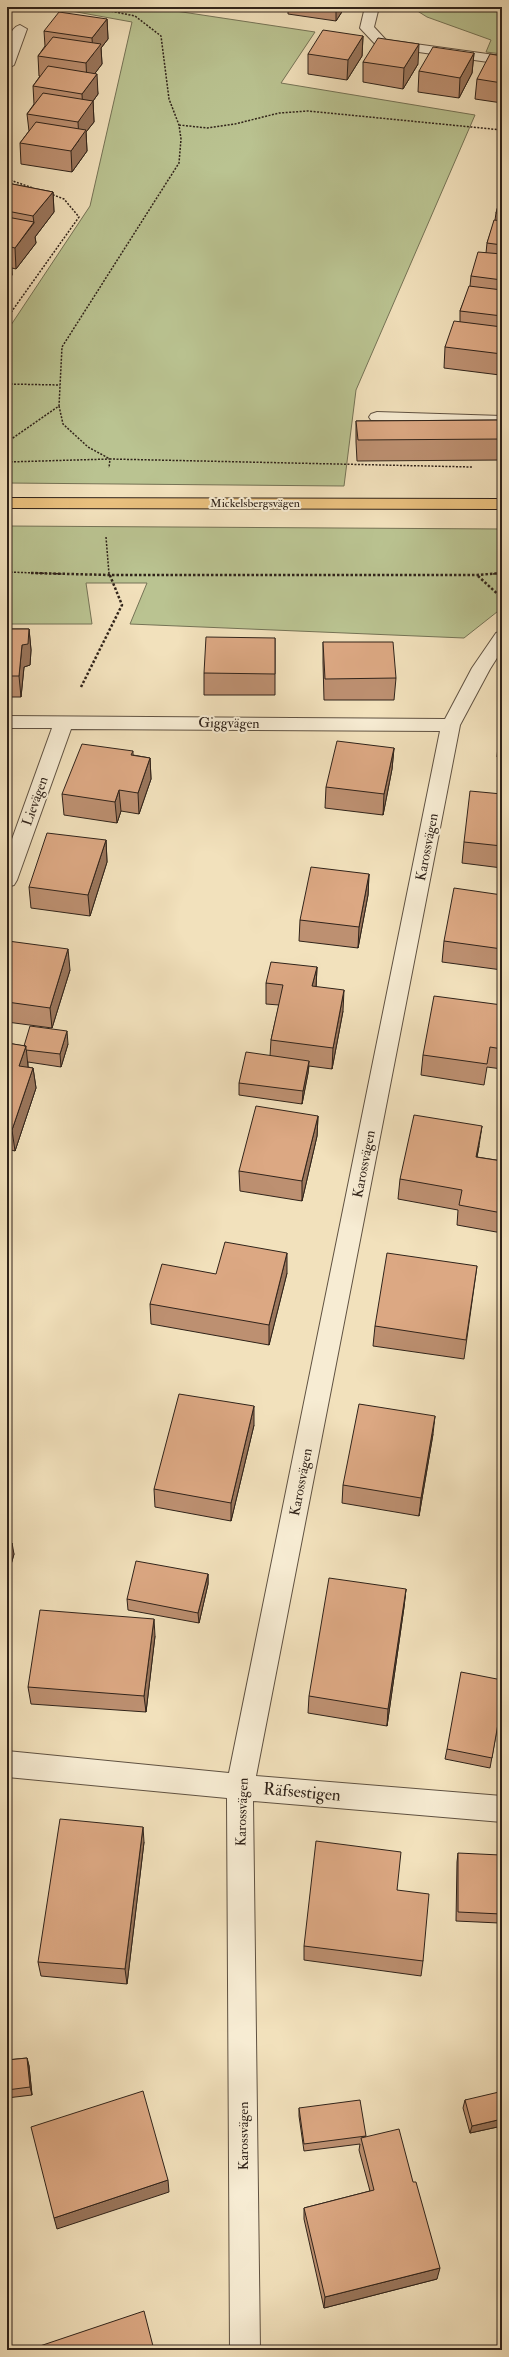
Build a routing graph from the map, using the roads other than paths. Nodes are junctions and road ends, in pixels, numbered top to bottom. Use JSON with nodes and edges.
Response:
{"nodes":[{"id":1,"x":372,"y":7,"type":"edge"},
{"id":2,"x":20,"y":29,"type":"dead end"},
{"id":3,"x":502,"y":60,"type":"edge"},
{"id":4,"x":7,"y":66,"type":"edge"},
{"id":5,"x":377,"y":417,"type":"dead end"},
{"id":6,"x":502,"y":420,"type":"edge"},
{"id":7,"x":7,"y":503,"type":"edge"},
{"id":8,"x":502,"y":504,"type":"edge"},
{"id":9,"x":502,"y":637,"type":"edge"},
{"id":10,"x":7,"y":722,"type":"edge"},
{"id":11,"x":64,"y":722,"type":"junction"},
{"id":12,"x":451,"y":725,"type":"junction"},
{"id":13,"x":7,"y":880,"type":"edge"},
{"id":14,"x":7,"y":1764,"type":"edge"},
{"id":15,"x":240,"y":1787,"type":"junction"},
{"id":16,"x":502,"y":1809,"type":"edge"},
{"id":17,"x":245,"y":2350,"type":"edge"}],
"edges":[{"from":1,"to":3,"type":"street"},
{"from":2,"to":4,"type":"street"},
{"from":5,"to":6,"type":"street"},
{"from":7,"to":8,"type":"main road","name":"Mickelsbergsvägen"},
{"from":9,"to":12,"type":"street","name":"Karossvägen"},
{"from":10,"to":11,"type":"street","name":"Giggvägen"},
{"from":11,"to":12,"type":"street","name":"Giggvägen"},
{"from":11,"to":13,"type":"street","name":"Lievägen"},
{"from":12,"to":15,"type":"street","name":"Karossvägen"},
{"from":14,"to":15,"type":"street","name":"Räfsestigen"},
{"from":15,"to":16,"type":"street","name":"Räfsestigen"},
{"from":15,"to":17,"type":"street","name":"Karossvägen"}]}
